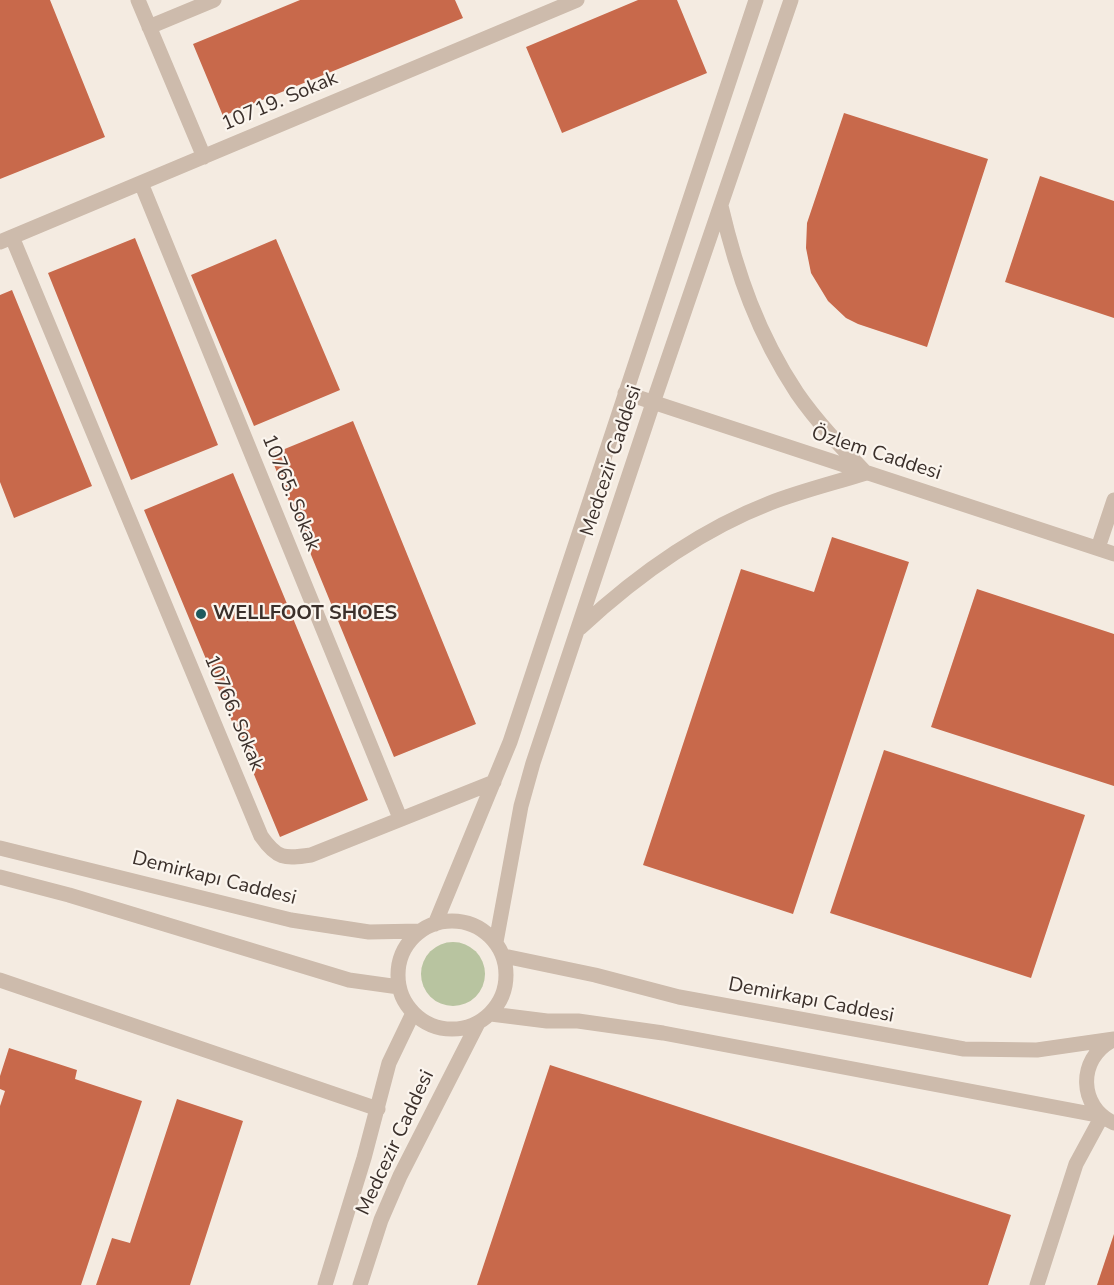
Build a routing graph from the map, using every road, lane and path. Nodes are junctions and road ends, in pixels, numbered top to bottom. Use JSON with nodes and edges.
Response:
{"nodes":[{"id":1,"x":138,"y":0,"type":"edge"},
{"id":2,"x":214,"y":0,"type":"edge"},
{"id":3,"x":577,"y":0,"type":"edge"},
{"id":4,"x":756,"y":0,"type":"edge"},
{"id":5,"x":791,"y":0,"type":"edge"},
{"id":6,"x":150,"y":27,"type":"junction"},
{"id":7,"x":204,"y":157,"type":"junction"},
{"id":8,"x":141,"y":183,"type":"junction"},
{"id":9,"x":721,"y":205,"type":"junction"},
{"id":10,"x":6,"y":240,"type":"edge"},
{"id":11,"x":624,"y":393,"type":"junction"},
{"id":12,"x":653,"y":403,"type":"junction"},
{"id":13,"x":866,"y":473,"type":"junction"},
{"id":14,"x":1114,"y":500,"type":"edge"},
{"id":15,"x":1098,"y":548,"type":"junction"},
{"id":16,"x":1114,"y":554,"type":"edge"},
{"id":17,"x":578,"y":630,"type":"junction"},
{"id":18,"x":494,"y":782,"type":"junction"},
{"id":19,"x":400,"y":818,"type":"junction"},
{"id":20,"x":0,"y":848,"type":"edge"},
{"id":21,"x":0,"y":877,"type":"edge"},
{"id":22,"x":435,"y":924,"type":"junction"},
{"id":23,"x":420,"y":931,"type":"junction"},
{"id":24,"x":500,"y":949,"type":"junction"},
{"id":25,"x":0,"y":980,"type":"edge"},
{"id":26,"x":399,"y":987,"type":"junction"},
{"id":27,"x":412,"y":1013,"type":"junction"},
{"id":28,"x":491,"y":1014,"type":"junction"},
{"id":29,"x":478,"y":1023,"type":"junction"},
{"id":30,"x":1114,"y":1040,"type":"edge"},
{"id":31,"x":378,"y":1109,"type":"junction"},
{"id":32,"x":1108,"y":1119,"type":"edge"},
{"id":33,"x":325,"y":1285,"type":"edge"},
{"id":34,"x":360,"y":1285,"type":"edge"},
{"id":35,"x":1037,"y":1285,"type":"edge"}],
"edges":[{"from":1,"to":6,"type":"street"},
{"from":2,"to":6,"type":"street"},
{"from":3,"to":7,"type":"street","name":"10719. Sokak"},
{"from":4,"to":11,"type":"street","name":"Medcezir Caddesi"},
{"from":5,"to":9,"type":"street","name":"Medcezir Caddesi"},
{"from":6,"to":7,"type":"street"},
{"from":7,"to":8,"type":"street","name":"10719. Sokak"},
{"from":8,"to":10,"type":"street","name":"10719. Sokak"},
{"from":8,"to":19,"type":"street","name":"10765. Sokak"},
{"from":9,"to":12,"type":"street","name":"Medcezir Caddesi"},
{"from":9,"to":13,"type":"street"},
{"from":10,"to":19,"type":"street","name":"10766. Sokak"},
{"from":11,"to":12,"type":"street","name":"Özlem Caddesi"},
{"from":11,"to":18,"type":"street","name":"Medcezir Caddesi"},
{"from":12,"to":13,"type":"street","name":"Özlem Caddesi"},
{"from":12,"to":17,"type":"street","name":"Medcezir Caddesi"},
{"from":13,"to":15,"type":"street","name":"Özlem Caddesi"},
{"from":13,"to":17,"type":"street"},
{"from":14,"to":15,"type":"street"},
{"from":15,"to":16,"type":"street","name":"Özlem Caddesi"},
{"from":17,"to":24,"type":"street","name":"Medcezir Caddesi"},
{"from":18,"to":19,"type":"street","name":"10766. Sokak"},
{"from":18,"to":22,"type":"street","name":"Medcezir Caddesi"},
{"from":20,"to":23,"type":"street","name":"Demirkapı Caddesi"},
{"from":21,"to":26,"type":"street"},
{"from":22,"to":23,"type":"street"},
{"from":22,"to":24,"type":"street"},
{"from":23,"to":26,"type":"street"},
{"from":24,"to":28,"type":"street"},
{"from":24,"to":30,"type":"street","name":"Demirkapı Caddesi"},
{"from":25,"to":31,"type":"street"},
{"from":26,"to":27,"type":"street"},
{"from":27,"to":29,"type":"street"},
{"from":27,"to":31,"type":"street","name":"Medcezir Caddesi"},
{"from":28,"to":29,"type":"street"},
{"from":28,"to":32,"type":"street"},
{"from":29,"to":34,"type":"street","name":"Medcezir Caddesi"},
{"from":30,"to":32,"type":"street"},
{"from":31,"to":33,"type":"street","name":"Medcezir Caddesi"},
{"from":32,"to":35,"type":"street"}]}
